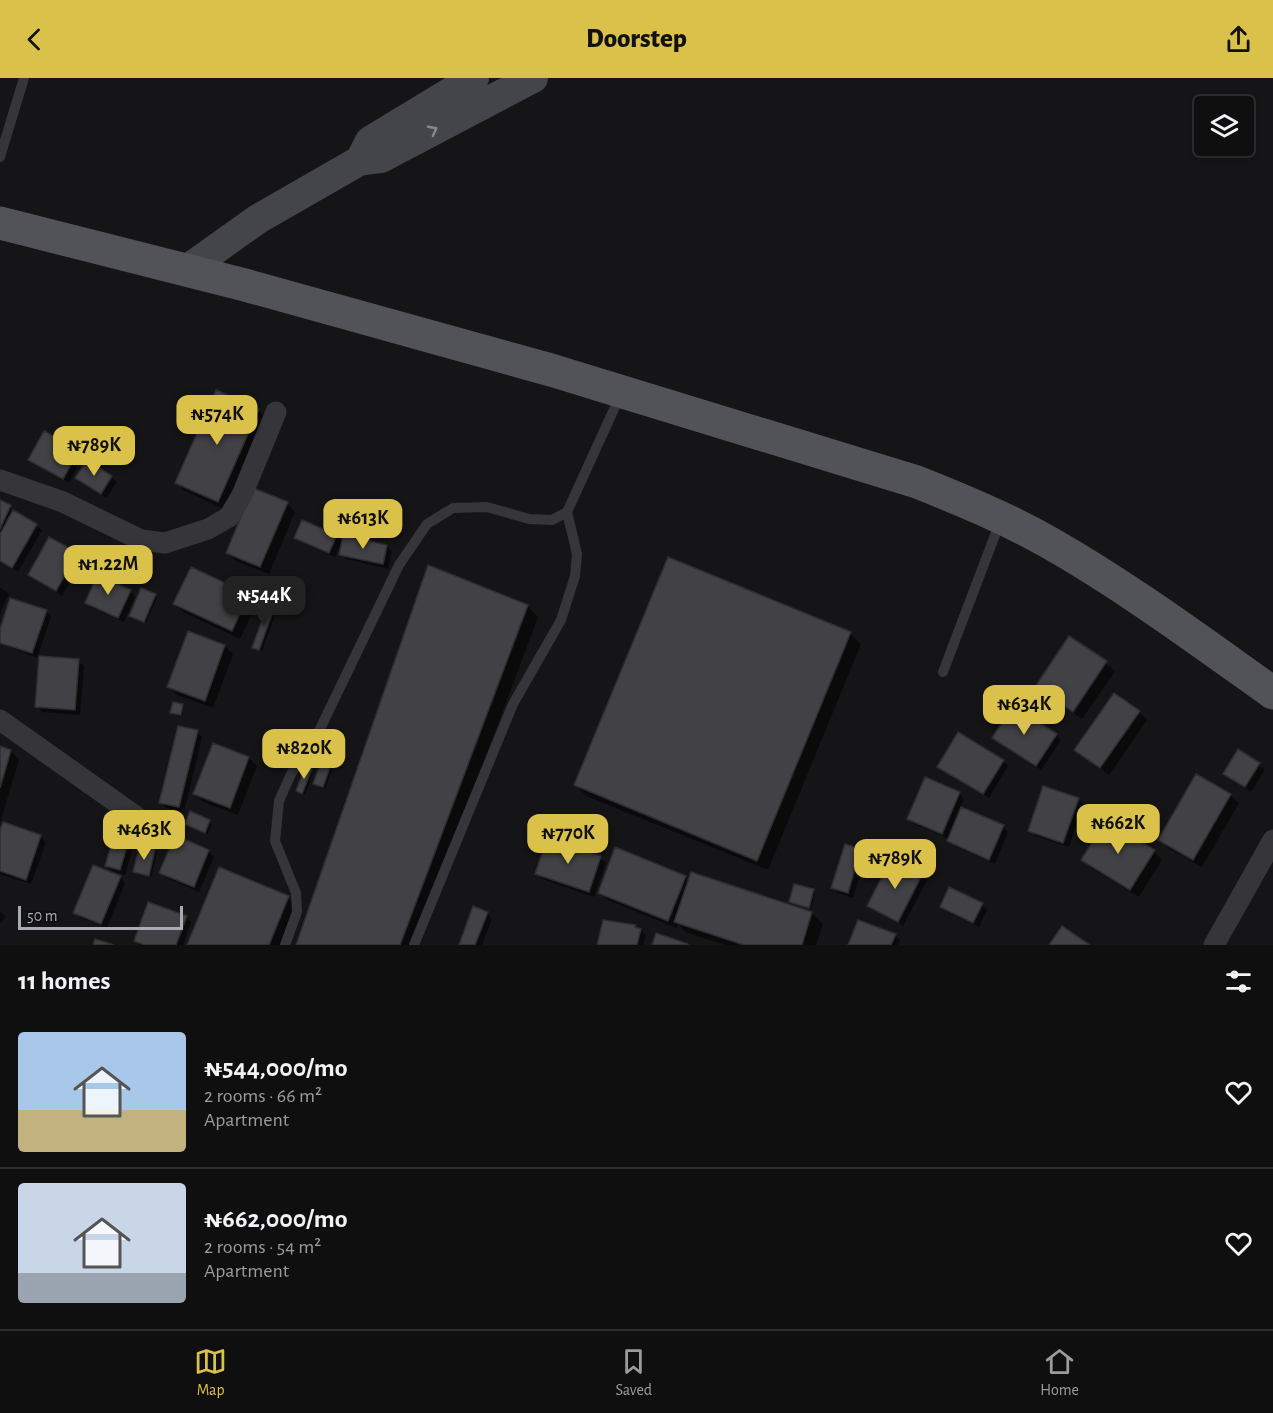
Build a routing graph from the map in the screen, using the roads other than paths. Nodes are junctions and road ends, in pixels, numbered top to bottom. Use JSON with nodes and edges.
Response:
{"nodes":[{"id":1,"x":24,"y":78,"type":"edge"},
{"id":2,"x":474,"y":78,"type":"edge"},
{"id":3,"x":533,"y":78,"type":"edge"},
{"id":4,"x":0,"y":157,"type":"edge"},
{"id":5,"x":359,"y":161,"type":"junction"},
{"id":6,"x":0,"y":223,"type":"edge"},
{"id":7,"x":185,"y":272,"type":"junction"},
{"id":8,"x":623,"y":390,"type":"junction"},
{"id":9,"x":276,"y":412,"type":"dead end"},
{"id":10,"x":0,"y":480,"type":"edge"},
{"id":11,"x":567,"y":512,"type":"junction"},
{"id":12,"x":1002,"y":519,"type":"junction"},
{"id":13,"x":943,"y":672,"type":"dead end"},
{"id":14,"x":1273,"y":693,"type":"edge"},
{"id":15,"x":0,"y":720,"type":"edge"},
{"id":16,"x":151,"y":827,"type":"dead end"},
{"id":17,"x":1273,"y":840,"type":"edge"},
{"id":18,"x":285,"y":945,"type":"edge"},
{"id":19,"x":414,"y":945,"type":"edge"},
{"id":20,"x":1214,"y":945,"type":"edge"}],
"edges":[{"from":1,"to":4,"type":"lane"},
{"from":2,"to":5,"type":"main road"},
{"from":5,"to":3,"type":"main road","one_way":true},
{"from":5,"to":7,"type":"main road"},
{"from":6,"to":7,"type":"main road"},
{"from":7,"to":8,"type":"main road"},
{"from":8,"to":11,"type":"lane"},
{"from":8,"to":12,"type":"main road"},
{"from":9,"to":10,"type":"street"},
{"from":11,"to":18,"type":"lane"},
{"from":11,"to":19,"type":"lane"},
{"from":12,"to":13,"type":"lane"},
{"from":12,"to":14,"type":"main road"},
{"from":15,"to":16,"type":"street"},
{"from":17,"to":20,"type":"street"}]}
